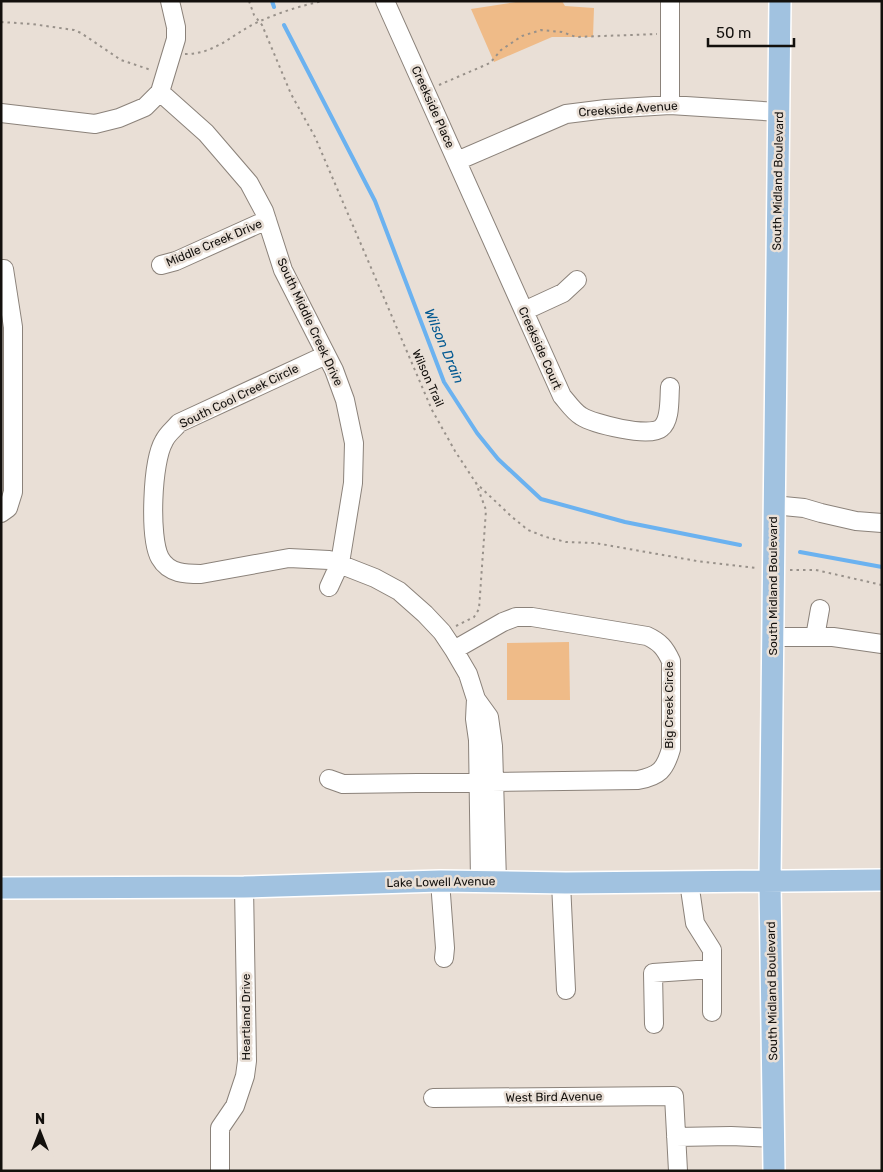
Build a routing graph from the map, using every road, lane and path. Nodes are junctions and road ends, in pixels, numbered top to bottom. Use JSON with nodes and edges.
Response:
{"nodes":[{"id":1,"x":170,"y":1,"type":"edge"},
{"id":2,"x":249,"y":1,"type":"edge"},
{"id":3,"x":324,"y":1,"type":"edge"},
{"id":4,"x":385,"y":1,"type":"edge"},
{"id":5,"x":670,"y":1,"type":"edge"},
{"id":6,"x":780,"y":1,"type":"edge"},
{"id":7,"x":260,"y":21,"type":"junction"},
{"id":8,"x":1,"y":22,"type":"edge"},
{"id":9,"x":669,"y":34,"type":"junction"},
{"id":10,"x":173,"y":51,"type":"junction"},
{"id":11,"x":162,"y":83,"type":"junction"},
{"id":12,"x":424,"y":89,"type":"junction"},
{"id":13,"x":670,"y":105,"type":"junction"},
{"id":14,"x":1,"y":112,"type":"edge"},
{"id":15,"x":779,"y":112,"type":"junction"},
{"id":16,"x":456,"y":161,"type":"junction"},
{"id":17,"x":480,"y":214,"type":"joint"},
{"id":18,"x":267,"y":220,"type":"junction"},
{"id":19,"x":161,"y":265,"type":"dead end"},
{"id":20,"x":1,"y":268,"type":"edge"},
{"id":21,"x":577,"y":280,"type":"dead end"},
{"id":22,"x":524,"y":311,"type":"junction"},
{"id":23,"x":326,"y":355,"type":"junction"},
{"id":24,"x":670,"y":387,"type":"dead end"},
{"id":25,"x":7,"y":388,"type":"edge"},
{"id":26,"x":476,"y":483,"type":"junction"},
{"id":27,"x":773,"y":505,"type":"junction"},
{"id":28,"x":1,"y":513,"type":"edge"},
{"id":29,"x":882,"y":523,"type":"edge"},
{"id":30,"x":340,"y":563,"type":"junction"},
{"id":31,"x":756,"y":568,"type":"dead end"},
{"id":32,"x":786,"y":570,"type":"dead end"},
{"id":33,"x":882,"y":585,"type":"edge"},
{"id":34,"x":329,"y":587,"type":"dead end"},
{"id":35,"x":820,"y":609,"type":"dead end"},
{"id":36,"x":442,"y":632,"type":"junction"},
{"id":37,"x":773,"y":636,"type":"junction"},
{"id":38,"x":815,"y":636,"type":"junction"},
{"id":39,"x":882,"y":644,"type":"edge"},
{"id":40,"x":454,"y":650,"type":"junction"},
{"id":41,"x":329,"y":779,"type":"dead end"},
{"id":42,"x":487,"y":781,"type":"junction"},
{"id":43,"x":882,"y":880,"type":"edge"},
{"id":44,"x":440,"y":881,"type":"junction"},
{"id":45,"x":488,"y":881,"type":"junction"},
{"id":46,"x":770,"y":881,"type":"junction"},
{"id":47,"x":689,"y":882,"type":"junction"},
{"id":48,"x":562,"y":883,"type":"junction"},
{"id":49,"x":244,"y":887,"type":"junction"},
{"id":50,"x":1,"y":888,"type":"edge"},
{"id":51,"x":444,"y":958,"type":"dead end"},
{"id":52,"x":712,"y":969,"type":"junction"},
{"id":53,"x":566,"y":990,"type":"dead end"},
{"id":54,"x":712,"y":1012,"type":"dead end"},
{"id":55,"x":654,"y":1024,"type":"dead end"},
{"id":56,"x":433,"y":1098,"type":"dead end"},
{"id":57,"x":676,"y":1137,"type":"junction"},
{"id":58,"x":774,"y":1138,"type":"junction"},
{"id":59,"x":220,"y":1171,"type":"edge"},
{"id":60,"x":678,"y":1171,"type":"edge"},
{"id":61,"x":774,"y":1171,"type":"edge"}],
"edges":[{"from":1,"to":10,"type":"street"},
{"from":2,"to":7,"type":"path","name":"Wilson Trail"},
{"from":3,"to":7,"type":"path"},
{"from":4,"to":12,"type":"street","name":"Creekside Place"},
{"from":5,"to":9,"type":"street"},
{"from":6,"to":15,"type":"main road","name":"South Midland Boulevard"},
{"from":7,"to":10,"type":"path"},
{"from":7,"to":26,"type":"path","name":"Wilson Trail"},
{"from":8,"to":11,"type":"path"},
{"from":9,"to":12,"type":"path"},
{"from":9,"to":13,"type":"street"},
{"from":10,"to":11,"type":"street"},
{"from":11,"to":14,"type":"street"},
{"from":11,"to":18,"type":"street","name":"South Middle Creek Drive"},
{"from":12,"to":16,"type":"street","name":"Creekside Place"},
{"from":13,"to":15,"type":"street","name":"Creekside Avenue"},
{"from":13,"to":16,"type":"street","name":"Creekside Avenue"},
{"from":15,"to":27,"type":"main road","name":"South Midland Boulevard"},
{"from":16,"to":17,"type":"street","name":"Creekside Place"},
{"from":17,"to":22,"type":"street","name":"Creekside Court"},
{"from":18,"to":19,"type":"street","name":"Middle Creek Drive"},
{"from":18,"to":23,"type":"street","name":"South Middle Creek Drive"},
{"from":20,"to":25,"type":"street"},
{"from":21,"to":22,"type":"street"},
{"from":22,"to":24,"type":"street","name":"Creekside Court"},
{"from":23,"to":30,"type":"street","name":"South Middle Creek Drive"},
{"from":23,"to":30,"type":"street","name":"South Cool Creek Circle"},
{"from":25,"to":28,"type":"street"},
{"from":26,"to":31,"type":"path","name":"Wilson Trail"},
{"from":26,"to":36,"type":"path"},
{"from":27,"to":29,"type":"street"},
{"from":27,"to":37,"type":"main road","name":"South Midland Boulevard"},
{"from":30,"to":34,"type":"street","name":"South Middle Creek Drive"},
{"from":30,"to":36,"type":"street"},
{"from":32,"to":33,"type":"path"},
{"from":35,"to":38,"type":"street"},
{"from":36,"to":40,"type":"street"},
{"from":37,"to":38,"type":"street"},
{"from":37,"to":46,"type":"main road","name":"South Midland Boulevard"},
{"from":38,"to":39,"type":"street"},
{"from":40,"to":42,"type":"street"},
{"from":40,"to":42,"type":"street","name":"Big Creek Circle"},
{"from":41,"to":42,"type":"street"},
{"from":42,"to":45,"type":"street"},
{"from":43,"to":46,"type":"main road","name":"Lake Lowell Avenue"},
{"from":44,"to":45,"type":"main road","name":"Lake Lowell Avenue"},
{"from":44,"to":49,"type":"main road","name":"Lake Lowell Avenue"},
{"from":44,"to":51,"type":"street"},
{"from":45,"to":48,"type":"main road","name":"Lake Lowell Avenue"},
{"from":46,"to":47,"type":"main road","name":"Lake Lowell Avenue"},
{"from":46,"to":58,"type":"main road","name":"South Midland Boulevard"},
{"from":47,"to":48,"type":"main road","name":"Lake Lowell Avenue"},
{"from":47,"to":52,"type":"street"},
{"from":48,"to":53,"type":"street"},
{"from":49,"to":50,"type":"main road","name":"Lake Lowell Avenue"},
{"from":49,"to":59,"type":"street","name":"Heartland Drive"},
{"from":52,"to":54,"type":"street"},
{"from":52,"to":55,"type":"street"},
{"from":56,"to":57,"type":"street","name":"West Bird Avenue"},
{"from":57,"to":58,"type":"street"},
{"from":57,"to":60,"type":"street"},
{"from":58,"to":61,"type":"main road","name":"South Midland Boulevard"}]}
